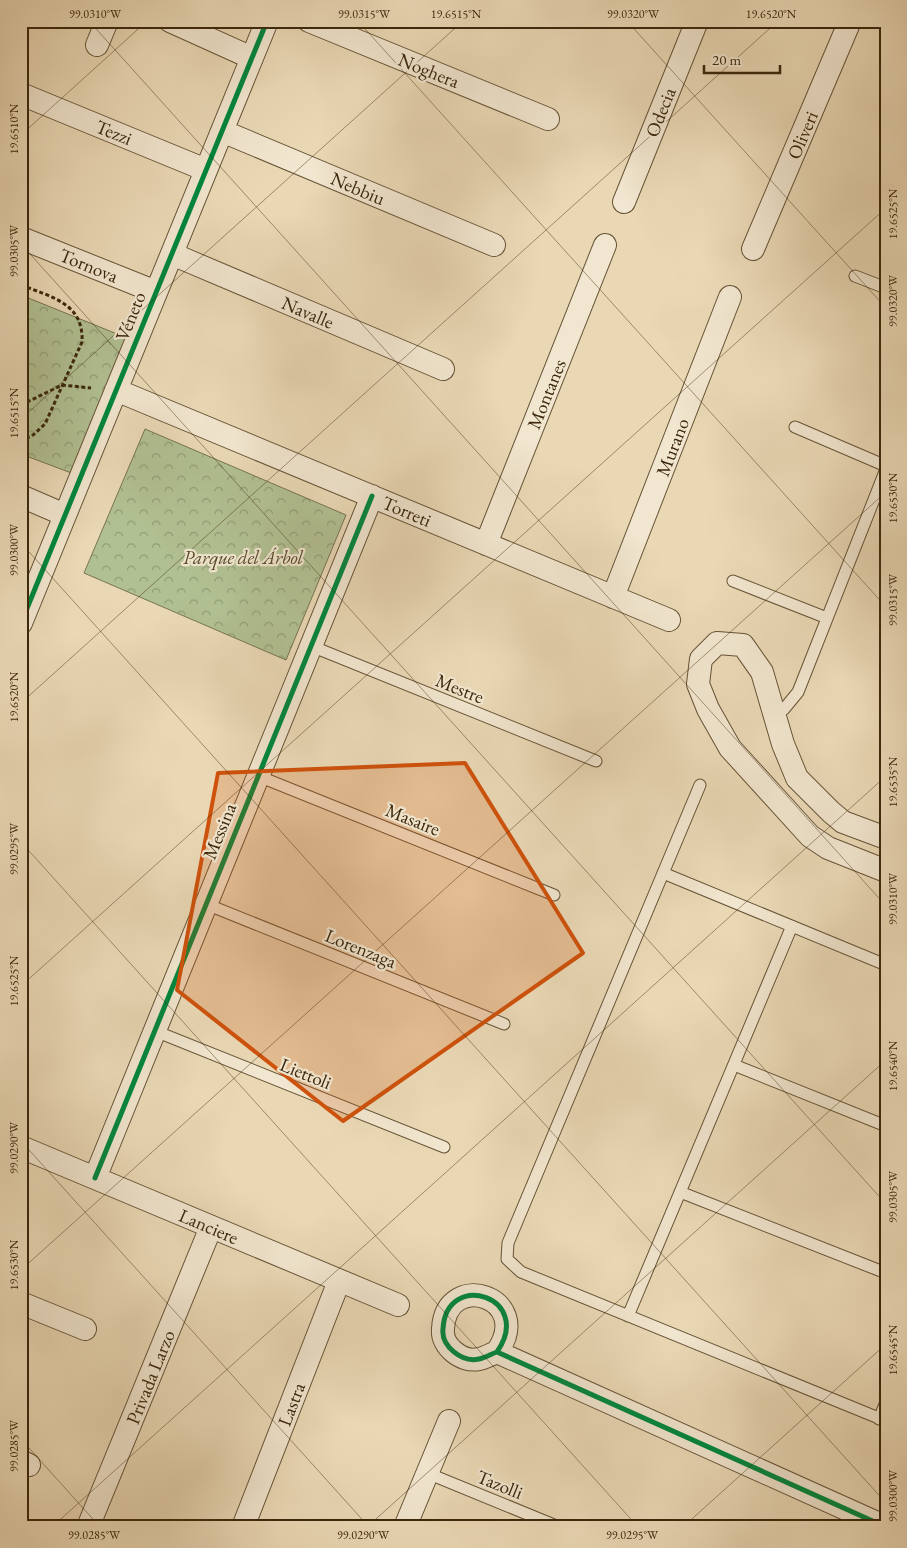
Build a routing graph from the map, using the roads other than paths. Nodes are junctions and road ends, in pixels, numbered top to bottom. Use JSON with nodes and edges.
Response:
{"nodes":[{"id":1,"x":107,"y":21,"type":"edge"},
{"id":2,"x":170,"y":21,"type":"edge"},
{"id":3,"x":267,"y":21,"type":"edge"},
{"id":4,"x":309,"y":21,"type":"edge"},
{"id":5,"x":697,"y":21,"type":"edge"},
{"id":6,"x":850,"y":21,"type":"edge"},
{"id":7,"x":96,"y":45,"type":"dead end"},
{"id":8,"x":252,"y":58,"type":"junction"},
{"id":9,"x":21,"y":94,"type":"edge"},
{"id":10,"x":548,"y":119,"type":"dead end"},
{"id":11,"x":222,"y":131,"type":"junction"},
{"id":12,"x":206,"y":170,"type":"junction"},
{"id":13,"x":624,"y":202,"type":"dead end"},
{"id":14,"x":21,"y":238,"type":"edge"},
{"id":15,"x":494,"y":245,"type":"dead end"},
{"id":16,"x":605,"y":245,"type":"dead end"},
{"id":17,"x":753,"y":250,"type":"dead end"},
{"id":18,"x":172,"y":254,"type":"junction"},
{"id":19,"x":855,"y":276,"type":"dead end"},
{"id":20,"x":886,"y":288,"type":"edge"},
{"id":21,"x":156,"y":292,"type":"junction"},
{"id":22,"x":730,"y":297,"type":"dead end"},
{"id":23,"x":443,"y":369,"type":"dead end"},
{"id":24,"x":116,"y":390,"type":"junction"},
{"id":25,"x":795,"y":427,"type":"dead end"},
{"id":26,"x":886,"y":467,"type":"edge"},
{"id":27,"x":21,"y":496,"type":"edge"},
{"id":28,"x":372,"y":496,"type":"junction"},
{"id":29,"x":65,"y":515,"type":"junction"},
{"id":30,"x":486,"y":544,"type":"junction"},
{"id":31,"x":733,"y":581,"type":"dead end"},
{"id":32,"x":613,"y":596,"type":"junction"},
{"id":33,"x":827,"y":618,"type":"junction"},
{"id":34,"x":669,"y":620,"type":"dead end"},
{"id":35,"x":21,"y":623,"type":"edge"},
{"id":36,"x":311,"y":646,"type":"junction"},
{"id":37,"x":774,"y":715,"type":"junction"},
{"id":38,"x":596,"y":761,"type":"dead end"},
{"id":39,"x":258,"y":776,"type":"junction"},
{"id":40,"x":700,"y":785,"type":"dead end"},
{"id":41,"x":886,"y":838,"type":"edge"},
{"id":42,"x":886,"y":871,"type":"edge"},
{"id":43,"x":663,"y":873,"type":"junction"},
{"id":44,"x":554,"y":895,"type":"dead end"},
{"id":45,"x":206,"y":904,"type":"junction"},
{"id":46,"x":792,"y":926,"type":"junction"},
{"id":47,"x":886,"y":965,"type":"edge"},
{"id":48,"x":504,"y":1024,"type":"dead end"},
{"id":49,"x":155,"y":1030,"type":"junction"},
{"id":50,"x":734,"y":1065,"type":"junction"},
{"id":51,"x":886,"y":1126,"type":"edge"},
{"id":52,"x":21,"y":1147,"type":"edge"},
{"id":53,"x":444,"y":1147,"type":"dead end"},
{"id":54,"x":94,"y":1178,"type":"junction"},
{"id":55,"x":680,"y":1192,"type":"junction"},
{"id":56,"x":212,"y":1227,"type":"junction"},
{"id":57,"x":886,"y":1273,"type":"edge"},
{"id":58,"x":339,"y":1280,"type":"junction"},
{"id":59,"x":21,"y":1303,"type":"edge"},
{"id":60,"x":398,"y":1305,"type":"dead end"},
{"id":61,"x":628,"y":1316,"type":"junction"},
{"id":62,"x":85,"y":1329,"type":"dead end"},
{"id":63,"x":497,"y":1352,"type":"dead end"},
{"id":64,"x":886,"y":1402,"type":"edge"},
{"id":65,"x":882,"y":1420,"type":"edge"},
{"id":66,"x":449,"y":1421,"type":"dead end"},
{"id":67,"x":427,"y":1473,"type":"junction"},
{"id":68,"x":88,"y":1527,"type":"edge"},
{"id":69,"x":243,"y":1527,"type":"edge"},
{"id":70,"x":406,"y":1527,"type":"edge"},
{"id":71,"x":559,"y":1527,"type":"edge"},
{"id":72,"x":886,"y":1527,"type":"edge"}],
"edges":[{"from":1,"to":7,"type":"street"},
{"from":2,"to":8,"type":"street"},
{"from":3,"to":8,"type":"street","name":"Véneto"},
{"from":4,"to":10,"type":"street","name":"Noghera"},
{"from":5,"to":13,"type":"street","name":"Odecia"},
{"from":6,"to":17,"type":"street","name":"Oliveri"},
{"from":8,"to":11,"type":"street","name":"Véneto"},
{"from":9,"to":12,"type":"street","name":"Tezzi"},
{"from":11,"to":12,"type":"street","name":"Véneto"},
{"from":11,"to":15,"type":"street","name":"Nebbiu"},
{"from":12,"to":18,"type":"street","name":"Véneto"},
{"from":14,"to":21,"type":"street","name":"Tornova"},
{"from":16,"to":30,"type":"street","name":"Montanes"},
{"from":18,"to":21,"type":"street","name":"Véneto"},
{"from":18,"to":23,"type":"street","name":"Navalle"},
{"from":19,"to":20,"type":"lane"},
{"from":21,"to":24,"type":"street","name":"Véneto"},
{"from":22,"to":32,"type":"street","name":"Murano"},
{"from":24,"to":28,"type":"street","name":"Torreti"},
{"from":24,"to":29,"type":"street","name":"Véneto"},
{"from":25,"to":26,"type":"lane"},
{"from":26,"to":33,"type":"lane"},
{"from":27,"to":29,"type":"street"},
{"from":28,"to":30,"type":"street","name":"Torreti"},
{"from":28,"to":36,"type":"street","name":"Messina"},
{"from":29,"to":35,"type":"street","name":"Véneto"},
{"from":30,"to":32,"type":"street","name":"Torreti"},
{"from":31,"to":33,"type":"lane"},
{"from":32,"to":34,"type":"street","name":"Torreti"},
{"from":33,"to":37,"type":"lane"},
{"from":36,"to":38,"type":"lane","name":"Mestre"},
{"from":36,"to":39,"type":"street","name":"Messina"},
{"from":37,"to":41,"type":"street"},
{"from":37,"to":42,"type":"street"},
{"from":39,"to":44,"type":"lane","name":"Masaire"},
{"from":39,"to":45,"type":"street","name":"Messina"},
{"from":40,"to":43,"type":"lane"},
{"from":43,"to":46,"type":"lane"},
{"from":43,"to":61,"type":"lane"},
{"from":45,"to":48,"type":"lane","name":"Lorenzaga"},
{"from":45,"to":49,"type":"street","name":"Messina"},
{"from":46,"to":47,"type":"lane"},
{"from":46,"to":50,"type":"lane"},
{"from":49,"to":53,"type":"lane","name":"Liettoli"},
{"from":49,"to":54,"type":"street","name":"Messina"},
{"from":50,"to":51,"type":"lane"},
{"from":50,"to":55,"type":"lane"},
{"from":52,"to":54,"type":"street","name":"Lanciere"},
{"from":54,"to":56,"type":"street","name":"Lanciere"},
{"from":55,"to":57,"type":"lane"},
{"from":55,"to":61,"type":"lane"},
{"from":56,"to":58,"type":"street","name":"Lanciere"},
{"from":56,"to":68,"type":"street","name":"Privada Larzo"},
{"from":58,"to":60,"type":"street","name":"Lanciere"},
{"from":58,"to":69,"type":"street","name":"Lastra"},
{"from":59,"to":62,"type":"street"},
{"from":61,"to":65,"type":"lane"},
{"from":63,"to":72,"type":"street"},
{"from":64,"to":65,"type":"lane"},
{"from":66,"to":67,"type":"street"},
{"from":67,"to":70,"type":"street"},
{"from":67,"to":71,"type":"lane","name":"Tazolli"}]}
